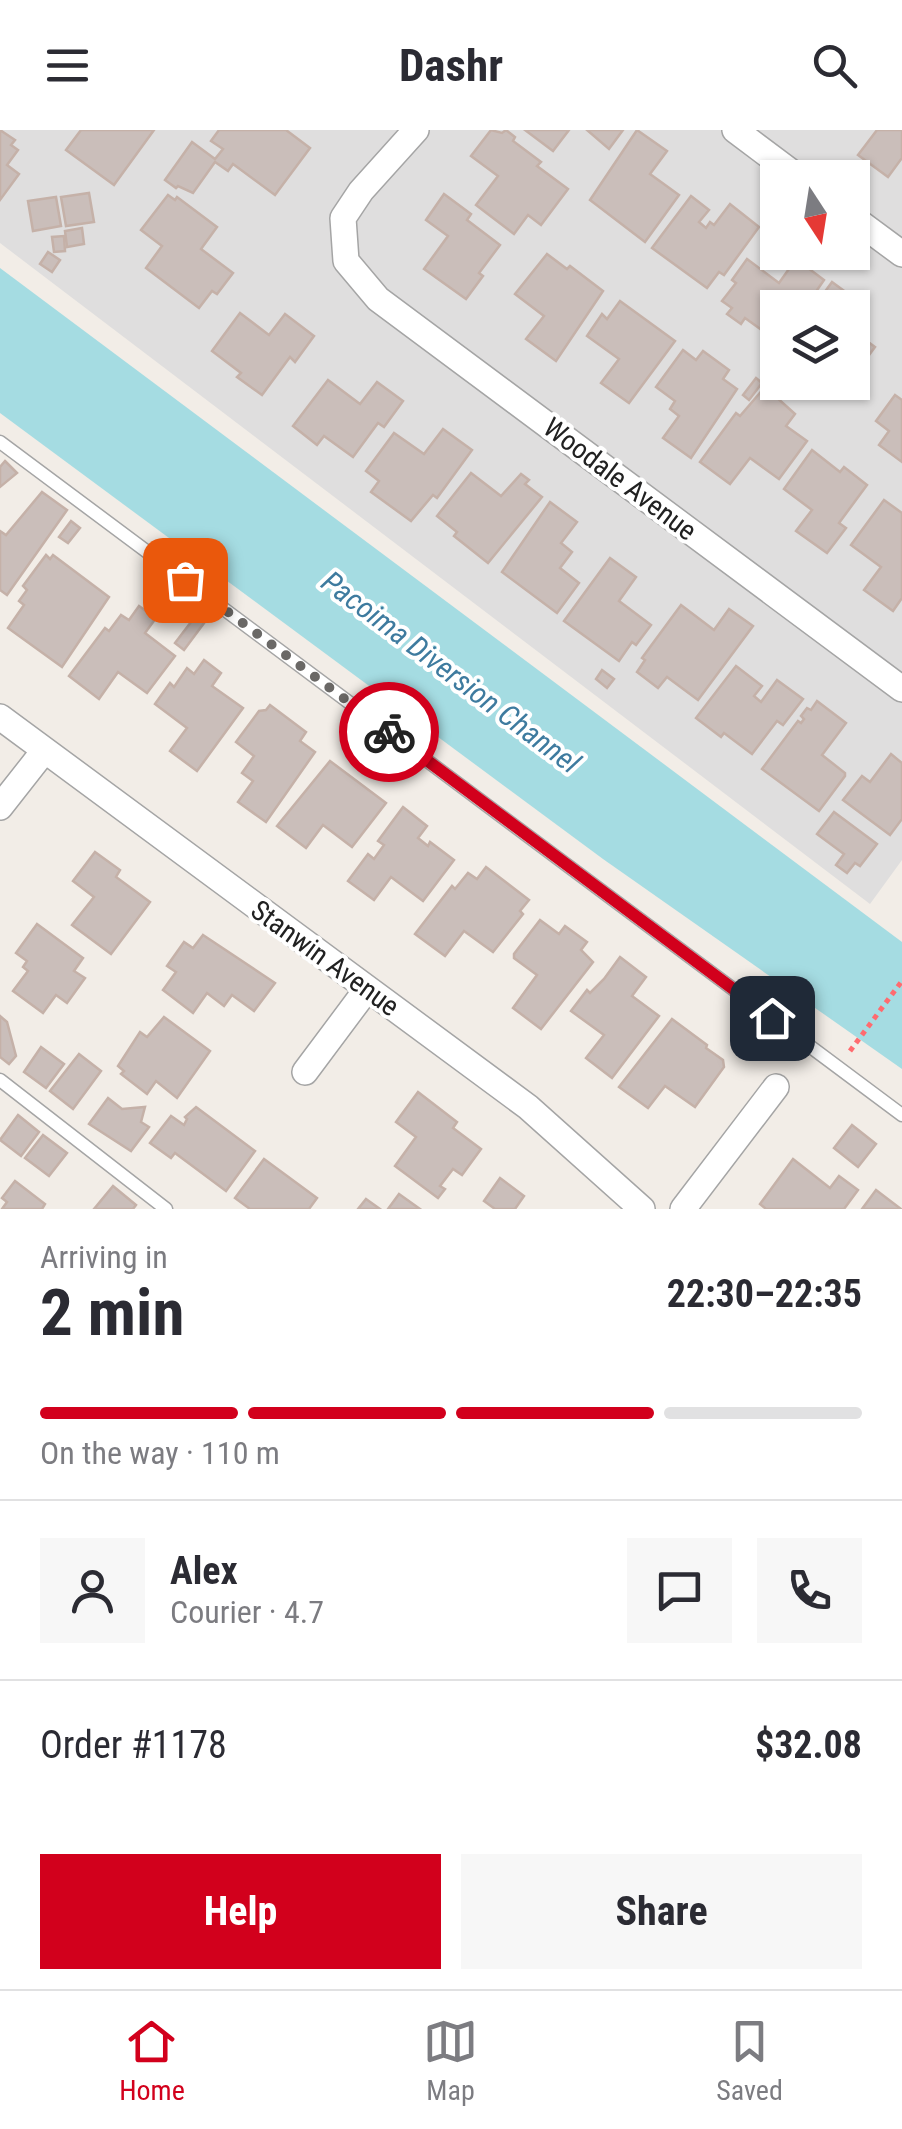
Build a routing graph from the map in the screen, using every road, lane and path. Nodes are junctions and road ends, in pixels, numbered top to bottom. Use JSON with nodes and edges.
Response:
{"nodes":[{"id":1,"x":416,"y":130,"type":"edge"},
{"id":2,"x":735,"y":130,"type":"edge"},
{"id":3,"x":775,"y":160,"type":"edge"},
{"id":4,"x":870,"y":230,"type":"edge"},
{"id":5,"x":902,"y":254,"type":"edge"},
{"id":6,"x":0,"y":442,"type":"edge"},
{"id":7,"x":902,"y":690,"type":"edge"},
{"id":8,"x":0,"y":718,"type":"edge"},
{"id":9,"x":44,"y":751,"type":"junction"},
{"id":10,"x":0,"y":807,"type":"edge"},
{"id":11,"x":902,"y":981,"type":"edge"},
{"id":12,"x":367,"y":990,"type":"junction"},
{"id":13,"x":845,"y":1059,"type":"dead end"},
{"id":14,"x":305,"y":1072,"type":"dead end"},
{"id":15,"x":0,"y":1080,"type":"edge"},
{"id":16,"x":776,"y":1086,"type":"dead end"},
{"id":17,"x":902,"y":1115,"type":"edge"},
{"id":18,"x":166,"y":1209,"type":"edge"},
{"id":19,"x":642,"y":1209,"type":"edge"},
{"id":20,"x":683,"y":1209,"type":"edge"}],
"edges":[{"from":1,"to":7,"type":"street","name":"Woodale Avenue"},
{"from":2,"to":3,"type":"street"},
{"from":4,"to":5,"type":"street"},
{"from":6,"to":17,"type":"lane"},
{"from":8,"to":9,"type":"street","name":"Stanwin Avenue"},
{"from":9,"to":10,"type":"street"},
{"from":9,"to":12,"type":"street","name":"Stanwin Avenue"},
{"from":11,"to":13,"type":"path"},
{"from":12,"to":14,"type":"street"},
{"from":12,"to":19,"type":"street","name":"Stanwin Avenue"},
{"from":15,"to":18,"type":"lane"},
{"from":16,"to":20,"type":"street"}]}
